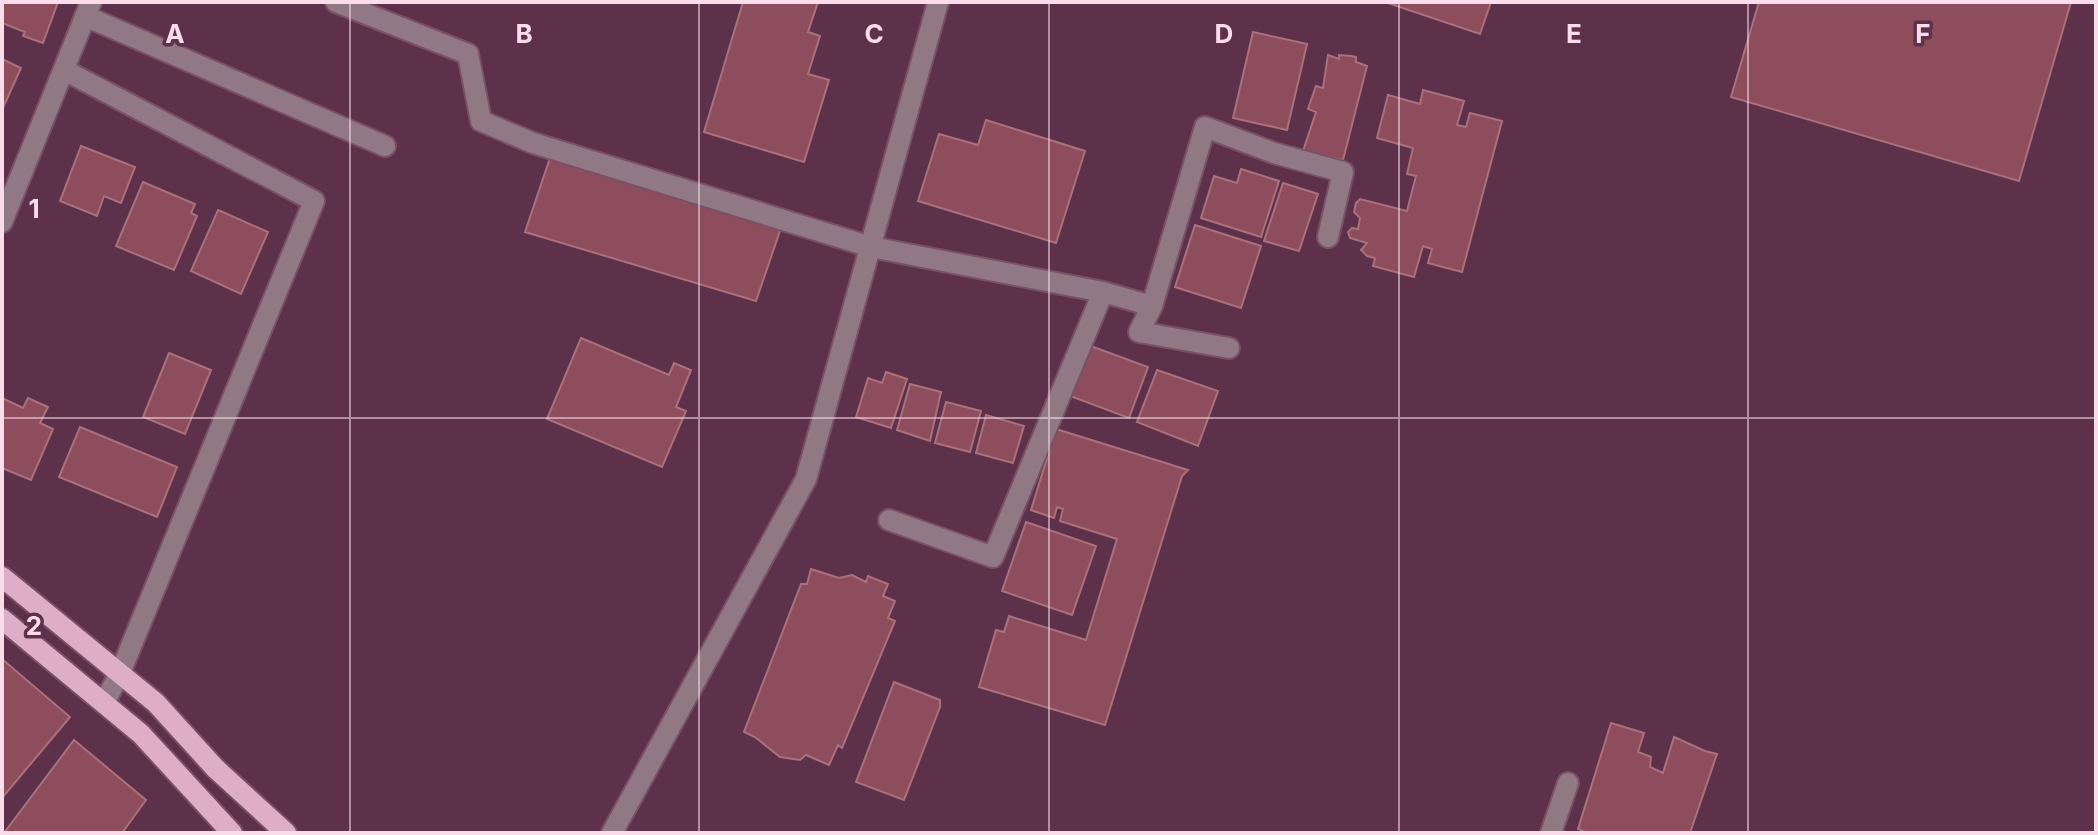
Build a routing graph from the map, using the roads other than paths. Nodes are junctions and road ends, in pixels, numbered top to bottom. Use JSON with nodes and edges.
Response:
{"nodes":[{"id":1,"x":336,"y":2,"type":"edge"},
{"id":2,"x":938,"y":2,"type":"edge"},
{"id":3,"x":88,"y":9,"type":"edge"},
{"id":4,"x":64,"y":70,"type":"junction"},
{"id":5,"x":385,"y":146,"type":"dead end"},
{"id":6,"x":2,"y":222,"type":"edge"},
{"id":7,"x":1328,"y":237,"type":"dead end"},
{"id":8,"x":871,"y":247,"type":"junction"},
{"id":9,"x":1103,"y":292,"type":"junction"},
{"id":10,"x":1152,"y":306,"type":"junction"},
{"id":11,"x":1229,"y":348,"type":"dead end"},
{"id":12,"x":889,"y":520,"type":"dead end"},
{"id":13,"x":2,"y":577,"type":"edge"},
{"id":14,"x":2,"y":619,"type":"edge"},
{"id":15,"x":120,"y":673,"type":"junction"},
{"id":16,"x":104,"y":703,"type":"junction"},
{"id":17,"x":1568,"y":783,"type":"dead end"},
{"id":18,"x":232,"y":833,"type":"edge"},
{"id":19,"x":286,"y":833,"type":"edge"},
{"id":20,"x":612,"y":833,"type":"edge"},
{"id":21,"x":1551,"y":833,"type":"edge"}],
"edges":[{"from":1,"to":8,"type":"street"},
{"from":2,"to":8,"type":"street"},
{"from":3,"to":4,"type":"street"},
{"from":3,"to":5,"type":"street"},
{"from":4,"to":6,"type":"street"},
{"from":4,"to":15,"type":"street"},
{"from":7,"to":10,"type":"street"},
{"from":8,"to":9,"type":"street"},
{"from":8,"to":20,"type":"street"},
{"from":9,"to":10,"type":"street"},
{"from":9,"to":12,"type":"street"},
{"from":10,"to":11,"type":"street"},
{"from":13,"to":15,"type":"main road"},
{"from":14,"to":16,"type":"main road"},
{"from":15,"to":16,"type":"street"},
{"from":15,"to":19,"type":"main road"},
{"from":16,"to":18,"type":"main road"},
{"from":17,"to":21,"type":"street"}]}
